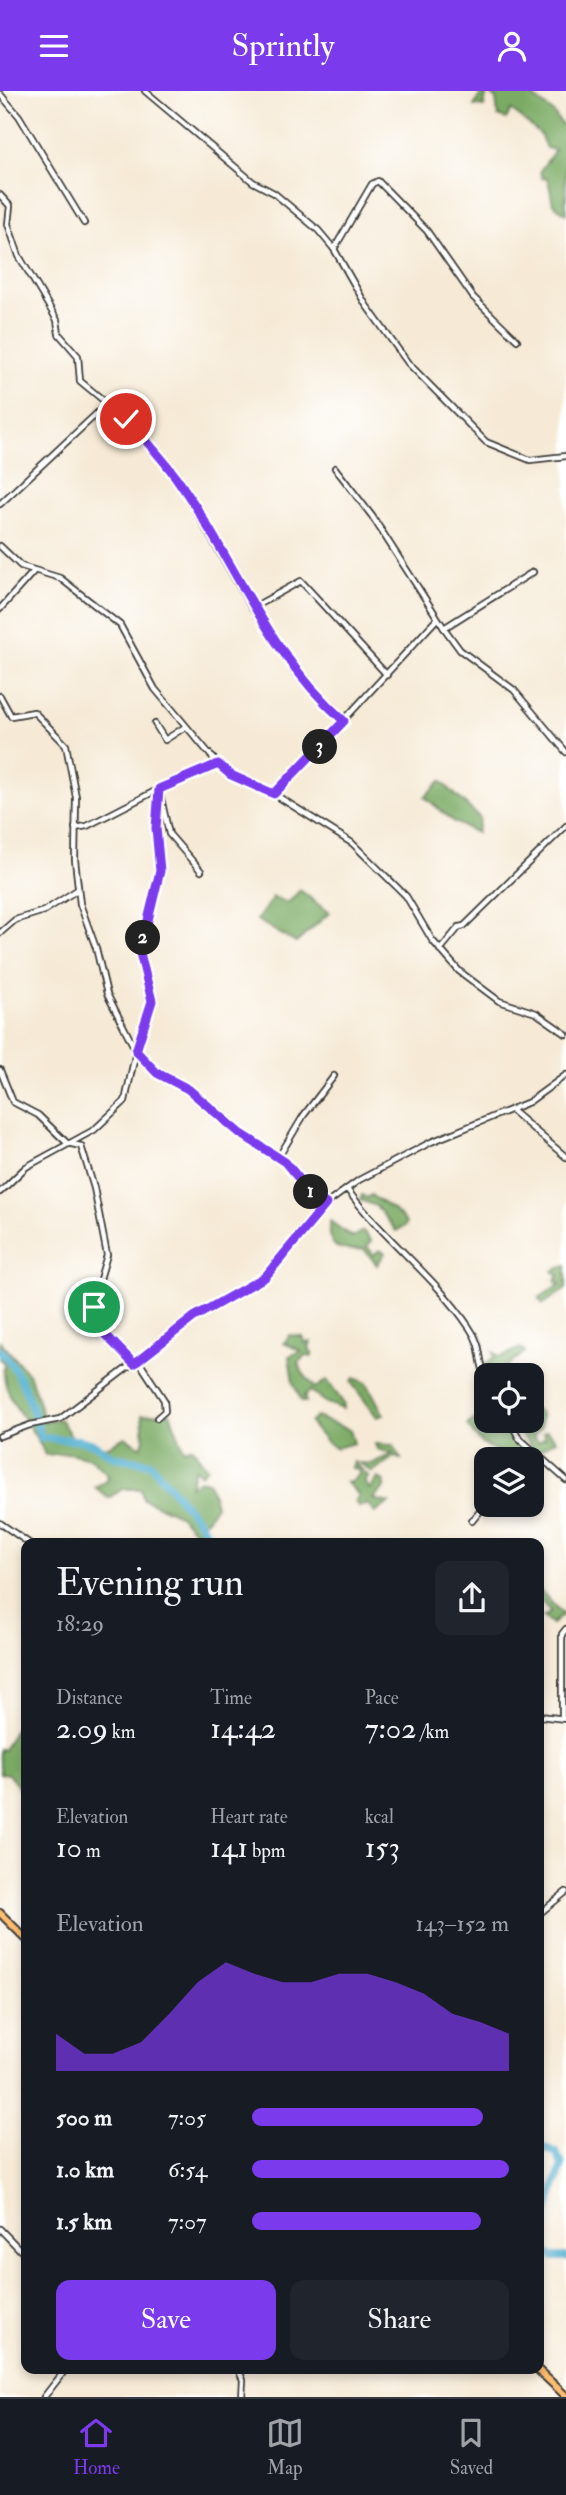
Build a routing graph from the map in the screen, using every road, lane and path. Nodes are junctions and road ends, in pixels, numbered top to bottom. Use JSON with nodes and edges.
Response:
{"nodes":[{"id":1,"x":145,"y":91,"type":"edge"},
{"id":2,"x":0,"y":94,"type":"edge"},
{"id":3,"x":0,"y":194,"type":"edge"},
{"id":4,"x":84,"y":223,"type":"dead end"},
{"id":5,"x":334,"y":249,"type":"junction"},
{"id":6,"x":517,"y":340,"type":"dead end"},
{"id":7,"x":108,"y":403,"type":"junction"},
{"id":8,"x":566,"y":456,"type":"edge"},
{"id":9,"x":335,"y":468,"type":"dead end"},
{"id":10,"x":0,"y":504,"type":"edge"},
{"id":11,"x":0,"y":546,"type":"edge"},
{"id":12,"x":34,"y":571,"type":"junction"},
{"id":13,"x":533,"y":572,"type":"dead end"},
{"id":14,"x":252,"y":608,"type":"junction"},
{"id":15,"x":0,"y":609,"type":"edge"},
{"id":16,"x":436,"y":620,"type":"junction"},
{"id":17,"x":444,"y":628,"type":"junction"},
{"id":18,"x":387,"y":675,"type":"junction"},
{"id":19,"x":0,"y":696,"type":"edge"},
{"id":20,"x":344,"y":721,"type":"junction"},
{"id":21,"x":155,"y":725,"type":"dead end"},
{"id":22,"x":185,"y":727,"type":"junction"},
{"id":23,"x":566,"y":752,"type":"edge"},
{"id":24,"x":218,"y":764,"type":"junction"},
{"id":25,"x":159,"y":789,"type":"junction"},
{"id":26,"x":274,"y":794,"type":"junction"},
{"id":27,"x":566,"y":827,"type":"edge"},
{"id":28,"x":75,"y":828,"type":"junction"},
{"id":29,"x":201,"y":871,"type":"dead end"},
{"id":30,"x":78,"y":890,"type":"junction"},
{"id":31,"x":0,"y":933,"type":"edge"},
{"id":32,"x":440,"y":950,"type":"junction"},
{"id":33,"x":566,"y":1034,"type":"edge"},
{"id":34,"x":136,"y":1051,"type":"junction"},
{"id":35,"x":0,"y":1070,"type":"edge"},
{"id":36,"x":566,"y":1075,"type":"edge"},
{"id":37,"x":334,"y":1076,"type":"dead end"},
{"id":38,"x":512,"y":1110,"type":"junction"},
{"id":39,"x":73,"y":1143,"type":"junction"},
{"id":40,"x":566,"y":1157,"type":"edge"},
{"id":41,"x":278,"y":1158,"type":"junction"},
{"id":42,"x":347,"y":1189,"type":"junction"},
{"id":43,"x":0,"y":1192,"type":"edge"},
{"id":44,"x":326,"y":1204,"type":"junction"},
{"id":45,"x":136,"y":1362,"type":"junction"},
{"id":46,"x":481,"y":1363,"type":"edge"},
{"id":47,"x":157,"y":1418,"type":"dead end"},
{"id":48,"x":516,"y":1433,"type":"edge"},
{"id":49,"x":0,"y":1436,"type":"edge"},
{"id":50,"x":528,"y":1447,"type":"edge"},
{"id":51,"x":544,"y":1460,"type":"edge"},
{"id":52,"x":566,"y":1480,"type":"edge"},
{"id":53,"x":475,"y":1517,"type":"edge"},
{"id":54,"x":472,"y":1521,"type":"dead end"},
{"id":55,"x":0,"y":1523,"type":"edge"},
{"id":56,"x":22,"y":1538,"type":"edge"},
{"id":57,"x":566,"y":1629,"type":"edge"},
{"id":58,"x":544,"y":1717,"type":"edge"},
{"id":59,"x":564,"y":1719,"type":"edge"},
{"id":60,"x":566,"y":1892,"type":"edge"},
{"id":61,"x":544,"y":1910,"type":"edge"},
{"id":62,"x":0,"y":1913,"type":"edge"},
{"id":63,"x":21,"y":1934,"type":"edge"},
{"id":64,"x":0,"y":2229,"type":"edge"},
{"id":65,"x":21,"y":2251,"type":"edge"},
{"id":66,"x":62,"y":2374,"type":"edge"},
{"id":67,"x":240,"y":2374,"type":"edge"},
{"id":68,"x":542,"y":2374,"type":"edge"},
{"id":69,"x":566,"y":2396,"type":"edge"},
{"id":70,"x":44,"y":2397,"type":"edge"},
{"id":71,"x":242,"y":2397,"type":"edge"}],
"edges":[{"from":1,"to":5,"type":"street"},
{"from":2,"to":4,"type":"street"},
{"from":3,"to":7,"type":"street"},
{"from":5,"to":6,"type":"street"},
{"from":5,"to":8,"type":"street"},
{"from":7,"to":10,"type":"street"},
{"from":7,"to":14,"type":"street"},
{"from":9,"to":16,"type":"street"},
{"from":11,"to":12,"type":"street"},
{"from":12,"to":15,"type":"street"},
{"from":12,"to":22,"type":"street"},
{"from":13,"to":17,"type":"street"},
{"from":14,"to":18,"type":"street"},
{"from":14,"to":20,"type":"street"},
{"from":16,"to":17,"type":"street"},
{"from":16,"to":18,"type":"street"},
{"from":17,"to":23,"type":"street"},
{"from":18,"to":20,"type":"street"},
{"from":19,"to":28,"type":"street"},
{"from":20,"to":26,"type":"street"},
{"from":21,"to":22,"type":"street"},
{"from":22,"to":24,"type":"street"},
{"from":24,"to":25,"type":"street"},
{"from":24,"to":26,"type":"street"},
{"from":25,"to":28,"type":"street"},
{"from":25,"to":29,"type":"street"},
{"from":25,"to":34,"type":"street"},
{"from":26,"to":32,"type":"street"},
{"from":27,"to":32,"type":"street"},
{"from":28,"to":30,"type":"street"},
{"from":30,"to":31,"type":"street"},
{"from":30,"to":34,"type":"street"},
{"from":32,"to":33,"type":"street"},
{"from":34,"to":39,"type":"street"},
{"from":34,"to":41,"type":"street"},
{"from":35,"to":39,"type":"street"},
{"from":36,"to":38,"type":"street"},
{"from":37,"to":41,"type":"street"},
{"from":38,"to":40,"type":"street"},
{"from":38,"to":42,"type":"street"},
{"from":39,"to":43,"type":"street"},
{"from":39,"to":45,"type":"street"},
{"from":41,"to":44,"type":"street"},
{"from":42,"to":44,"type":"street"},
{"from":42,"to":46,"type":"street"},
{"from":44,"to":45,"type":"street"},
{"from":45,"to":47,"type":"street"},
{"from":45,"to":49,"type":"street"},
{"from":48,"to":50,"type":"street"},
{"from":51,"to":52,"type":"street"},
{"from":53,"to":54,"type":"street"},
{"from":55,"to":56,"type":"street"},
{"from":57,"to":59,"type":"street"},
{"from":58,"to":59,"type":"street"},
{"from":60,"to":61,"type":"street"},
{"from":62,"to":63,"type":"main road"},
{"from":64,"to":65,"type":"street"},
{"from":66,"to":70,"type":"street"},
{"from":67,"to":71,"type":"street"},
{"from":68,"to":69,"type":"main road"}]}
